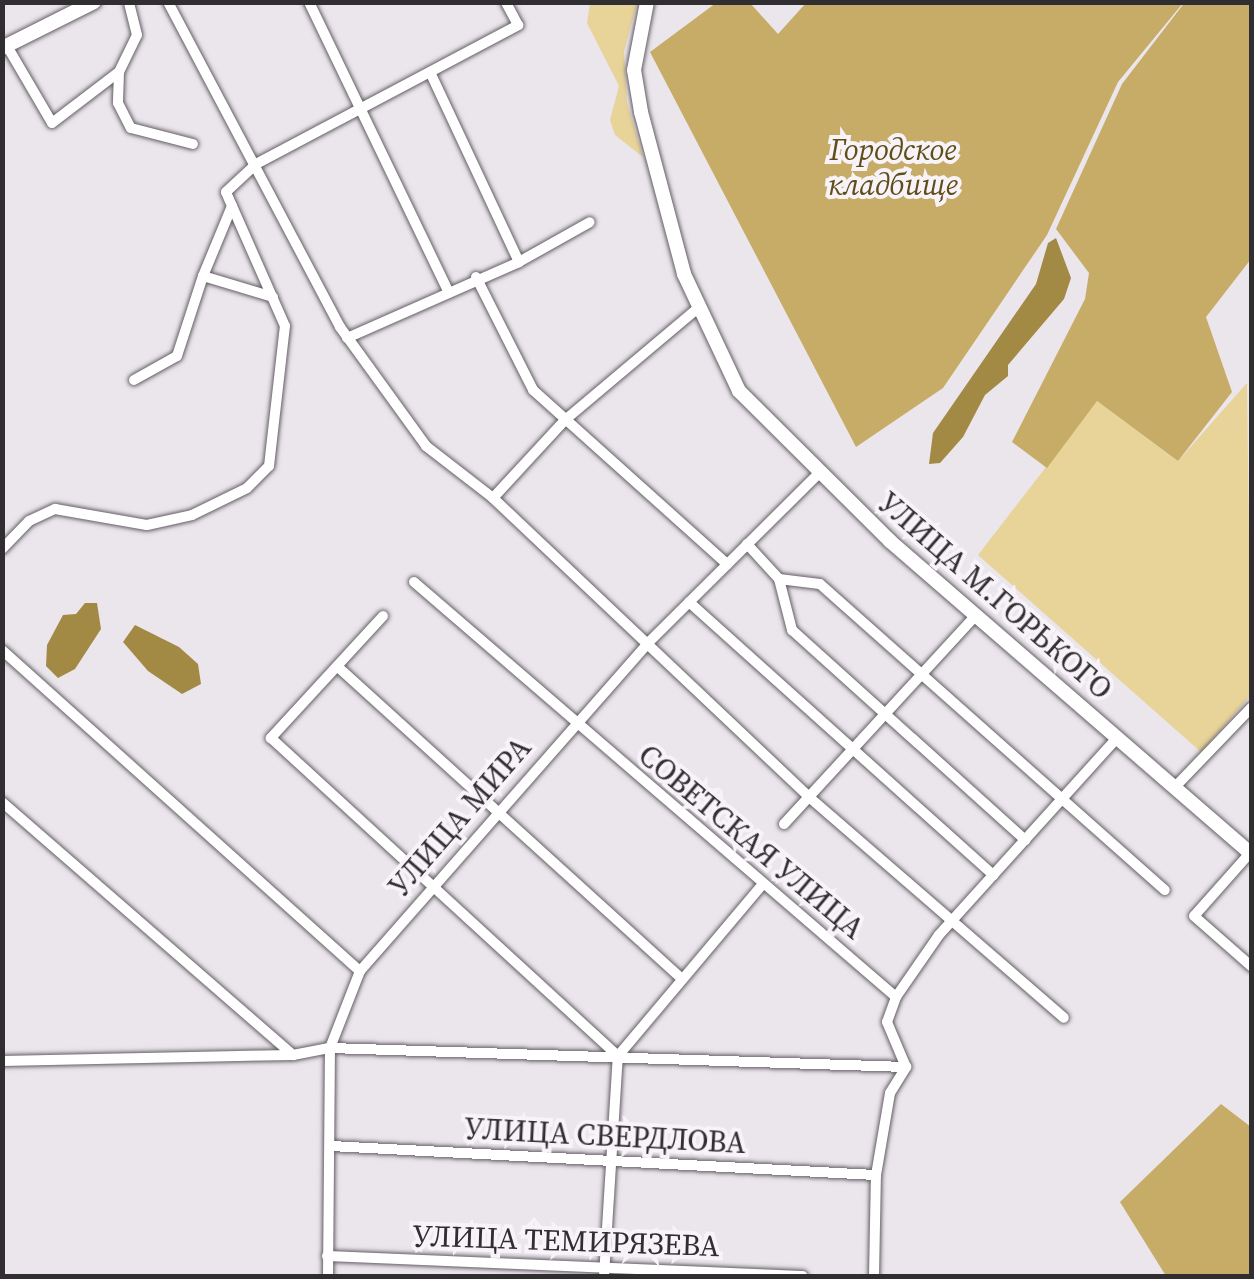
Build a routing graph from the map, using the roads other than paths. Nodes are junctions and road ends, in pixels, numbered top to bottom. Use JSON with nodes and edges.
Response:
{"nodes":[{"id":1,"x":129,"y":2,"type":"edge"},
{"id":2,"x":168,"y":2,"type":"edge"},
{"id":3,"x":308,"y":2,"type":"edge"},
{"id":4,"x":506,"y":2,"type":"edge"},
{"id":5,"x":647,"y":2,"type":"edge"},
{"id":6,"x":83,"y":5,"type":"edge"},
{"id":7,"x":5,"y":47,"type":"edge"},
{"id":8,"x":118,"y":72,"type":"junction"},
{"id":9,"x":430,"y":72,"type":"junction"},
{"id":10,"x":362,"y":108,"type":"junction"},
{"id":11,"x":193,"y":144,"type":"dead end"},
{"id":12,"x":256,"y":164,"type":"junction"},
{"id":13,"x":232,"y":206,"type":"junction"},
{"id":14,"x":590,"y":222,"type":"dead end"},
{"id":15,"x":520,"y":262,"type":"junction"},
{"id":16,"x":203,"y":276,"type":"junction"},
{"id":17,"x":476,"y":277,"type":"junction"},
{"id":18,"x":447,"y":289,"type":"junction"},
{"id":19,"x":273,"y":297,"type":"junction"},
{"id":20,"x":697,"y":310,"type":"junction"},
{"id":21,"x":346,"y":338,"type":"junction"},
{"id":22,"x":134,"y":380,"type":"dead end"},
{"id":23,"x":565,"y":420,"type":"junction"},
{"id":24,"x":818,"y":474,"type":"junction"},
{"id":25,"x":493,"y":498,"type":"junction"},
{"id":26,"x":747,"y":544,"type":"junction"},
{"id":27,"x":2,"y":549,"type":"edge"},
{"id":28,"x":727,"y":564,"type":"junction"},
{"id":29,"x":779,"y":579,"type":"junction"},
{"id":30,"x":414,"y":582,"type":"dead end"},
{"id":31,"x":689,"y":602,"type":"junction"},
{"id":32,"x":383,"y":616,"type":"dead end"},
{"id":33,"x":975,"y":616,"type":"junction"},
{"id":34,"x":647,"y":644,"type":"junction"},
{"id":35,"x":2,"y":650,"type":"edge"},
{"id":36,"x":338,"y":667,"type":"junction"},
{"id":37,"x":924,"y":674,"type":"junction"},
{"id":38,"x":1252,"y":706,"type":"edge"},
{"id":39,"x":884,"y":717,"type":"junction"},
{"id":40,"x":575,"y":724,"type":"junction"},
{"id":41,"x":1116,"y":739,"type":"junction"},
{"id":42,"x":848,"y":751,"type":"junction"},
{"id":43,"x":1174,"y":788,"type":"junction"},
{"id":44,"x":809,"y":797,"type":"junction"},
{"id":45,"x":1063,"y":797,"type":"junction"},
{"id":46,"x":2,"y":802,"type":"edge"},
{"id":47,"x":494,"y":815,"type":"junction"},
{"id":48,"x":784,"y":824,"type":"dead end"},
{"id":49,"x":1026,"y":840,"type":"junction"},
{"id":50,"x":1250,"y":854,"type":"edge"},
{"id":51,"x":993,"y":875,"type":"junction"},
{"id":52,"x":761,"y":886,"type":"junction"},
{"id":53,"x":431,"y":888,"type":"junction"},
{"id":54,"x":1165,"y":890,"type":"dead end"},
{"id":55,"x":954,"y":920,"type":"junction"},
{"id":56,"x":1252,"y":966,"type":"edge"},
{"id":57,"x":360,"y":971,"type":"junction"},
{"id":58,"x":680,"y":977,"type":"junction"},
{"id":59,"x":896,"y":997,"type":"junction"},
{"id":60,"x":1064,"y":1018,"type":"dead end"},
{"id":61,"x":330,"y":1048,"type":"junction"},
{"id":62,"x":294,"y":1056,"type":"junction"},
{"id":63,"x":618,"y":1056,"type":"junction"},
{"id":64,"x":2,"y":1062,"type":"edge"},
{"id":65,"x":906,"y":1067,"type":"junction"},
{"id":66,"x":331,"y":1146,"type":"junction"},
{"id":67,"x":612,"y":1163,"type":"junction"},
{"id":68,"x":876,"y":1175,"type":"junction"},
{"id":69,"x":328,"y":1256,"type":"junction"},
{"id":70,"x":604,"y":1271,"type":"edge"},
{"id":71,"x":328,"y":1276,"type":"edge"},
{"id":72,"x":803,"y":1276,"type":"edge"},
{"id":73,"x":874,"y":1276,"type":"edge"}],
"edges":[{"from":1,"to":8,"type":"street"},
{"from":2,"to":12,"type":"street"},
{"from":3,"to":10,"type":"street"},
{"from":4,"to":9,"type":"street"},
{"from":5,"to":20,"type":"main road","name":"УЛИЦА М.ГОРЬКОГО"},
{"from":6,"to":7,"type":"main road"},
{"from":7,"to":8,"type":"street"},
{"from":8,"to":11,"type":"street"},
{"from":9,"to":10,"type":"street"},
{"from":9,"to":15,"type":"street"},
{"from":10,"to":12,"type":"street"},
{"from":10,"to":18,"type":"street"},
{"from":12,"to":13,"type":"street"},
{"from":12,"to":21,"type":"street"},
{"from":13,"to":16,"type":"street"},
{"from":13,"to":19,"type":"street"},
{"from":14,"to":15,"type":"street"},
{"from":15,"to":17,"type":"street"},
{"from":16,"to":19,"type":"street"},
{"from":16,"to":22,"type":"street"},
{"from":17,"to":18,"type":"street"},
{"from":17,"to":23,"type":"street"},
{"from":18,"to":21,"type":"street"},
{"from":19,"to":27,"type":"street"},
{"from":20,"to":23,"type":"street"},
{"from":20,"to":24,"type":"main road","name":"УЛИЦА М.ГОРЬКОГО"},
{"from":21,"to":25,"type":"street"},
{"from":23,"to":25,"type":"street"},
{"from":23,"to":28,"type":"street"},
{"from":24,"to":26,"type":"street","name":"УЛИЦА МИРА"},
{"from":24,"to":33,"type":"main road","name":"УЛИЦА М.ГОРЬКОГО"},
{"from":25,"to":34,"type":"street"},
{"from":26,"to":28,"type":"street","name":"УЛИЦА МИРА"},
{"from":26,"to":29,"type":"street"},
{"from":28,"to":31,"type":"street","name":"УЛИЦА МИРА"},
{"from":29,"to":37,"type":"street"},
{"from":29,"to":39,"type":"street"},
{"from":30,"to":40,"type":"street","name":"СОВЕТСКАЯ УЛИЦА"},
{"from":31,"to":34,"type":"street","name":"УЛИЦА МИРА"},
{"from":31,"to":42,"type":"street"},
{"from":32,"to":36,"type":"street"},
{"from":33,"to":37,"type":"street"},
{"from":33,"to":41,"type":"main road","name":"УЛИЦА М.ГОРЬКОГО"},
{"from":34,"to":40,"type":"street","name":"УЛИЦА МИРА"},
{"from":34,"to":44,"type":"street"},
{"from":35,"to":57,"type":"street"},
{"from":36,"to":47,"type":"street"},
{"from":36,"to":53,"type":"street"},
{"from":37,"to":39,"type":"street"},
{"from":37,"to":45,"type":"street"},
{"from":38,"to":43,"type":"street"},
{"from":39,"to":42,"type":"street"},
{"from":39,"to":49,"type":"street"},
{"from":40,"to":47,"type":"street","name":"УЛИЦА МИРА"},
{"from":40,"to":52,"type":"street","name":"СОВЕТСКАЯ УЛИЦА"},
{"from":41,"to":43,"type":"main road","name":"УЛИЦА М.ГОРЬКОГО"},
{"from":41,"to":45,"type":"street"},
{"from":42,"to":44,"type":"street"},
{"from":42,"to":51,"type":"street"},
{"from":43,"to":50,"type":"main road","name":"УЛИЦА М.ГОРЬКОГО"},
{"from":44,"to":48,"type":"street"},
{"from":44,"to":55,"type":"street"},
{"from":45,"to":49,"type":"street"},
{"from":45,"to":54,"type":"street"},
{"from":46,"to":62,"type":"street"},
{"from":47,"to":53,"type":"street","name":"УЛИЦА МИРА"},
{"from":47,"to":58,"type":"street"},
{"from":49,"to":51,"type":"street"},
{"from":50,"to":56,"type":"street"},
{"from":51,"to":55,"type":"street"},
{"from":52,"to":58,"type":"street"},
{"from":52,"to":59,"type":"street","name":"СОВЕТСКАЯ УЛИЦА"},
{"from":53,"to":57,"type":"street","name":"УЛИЦА МИРА"},
{"from":53,"to":63,"type":"street"},
{"from":55,"to":59,"type":"street"},
{"from":55,"to":60,"type":"street"},
{"from":57,"to":61,"type":"street","name":"УЛИЦА МИРА"},
{"from":58,"to":63,"type":"street"},
{"from":59,"to":65,"type":"street"},
{"from":61,"to":62,"type":"street"},
{"from":61,"to":63,"type":"street"},
{"from":61,"to":66,"type":"street","name":"УЛИЦА МИРА"},
{"from":62,"to":64,"type":"street"},
{"from":63,"to":65,"type":"street"},
{"from":63,"to":67,"type":"street"},
{"from":65,"to":68,"type":"street"},
{"from":66,"to":67,"type":"street","name":"УЛИЦА СВЕРДЛОВА"},
{"from":66,"to":69,"type":"street","name":"УЛИЦА МИРА"},
{"from":67,"to":68,"type":"street","name":"УЛИЦА СВЕРДЛОВА"},
{"from":67,"to":70,"type":"street"},
{"from":68,"to":73,"type":"street"},
{"from":69,"to":70,"type":"street","name":"УЛИЦА ТЕМИРЯЗЕВА"},
{"from":69,"to":71,"type":"street","name":"УЛИЦА МИРА"},
{"from":70,"to":72,"type":"street","name":"УЛИЦА ТЕМИРЯЗЕВА"}]}
